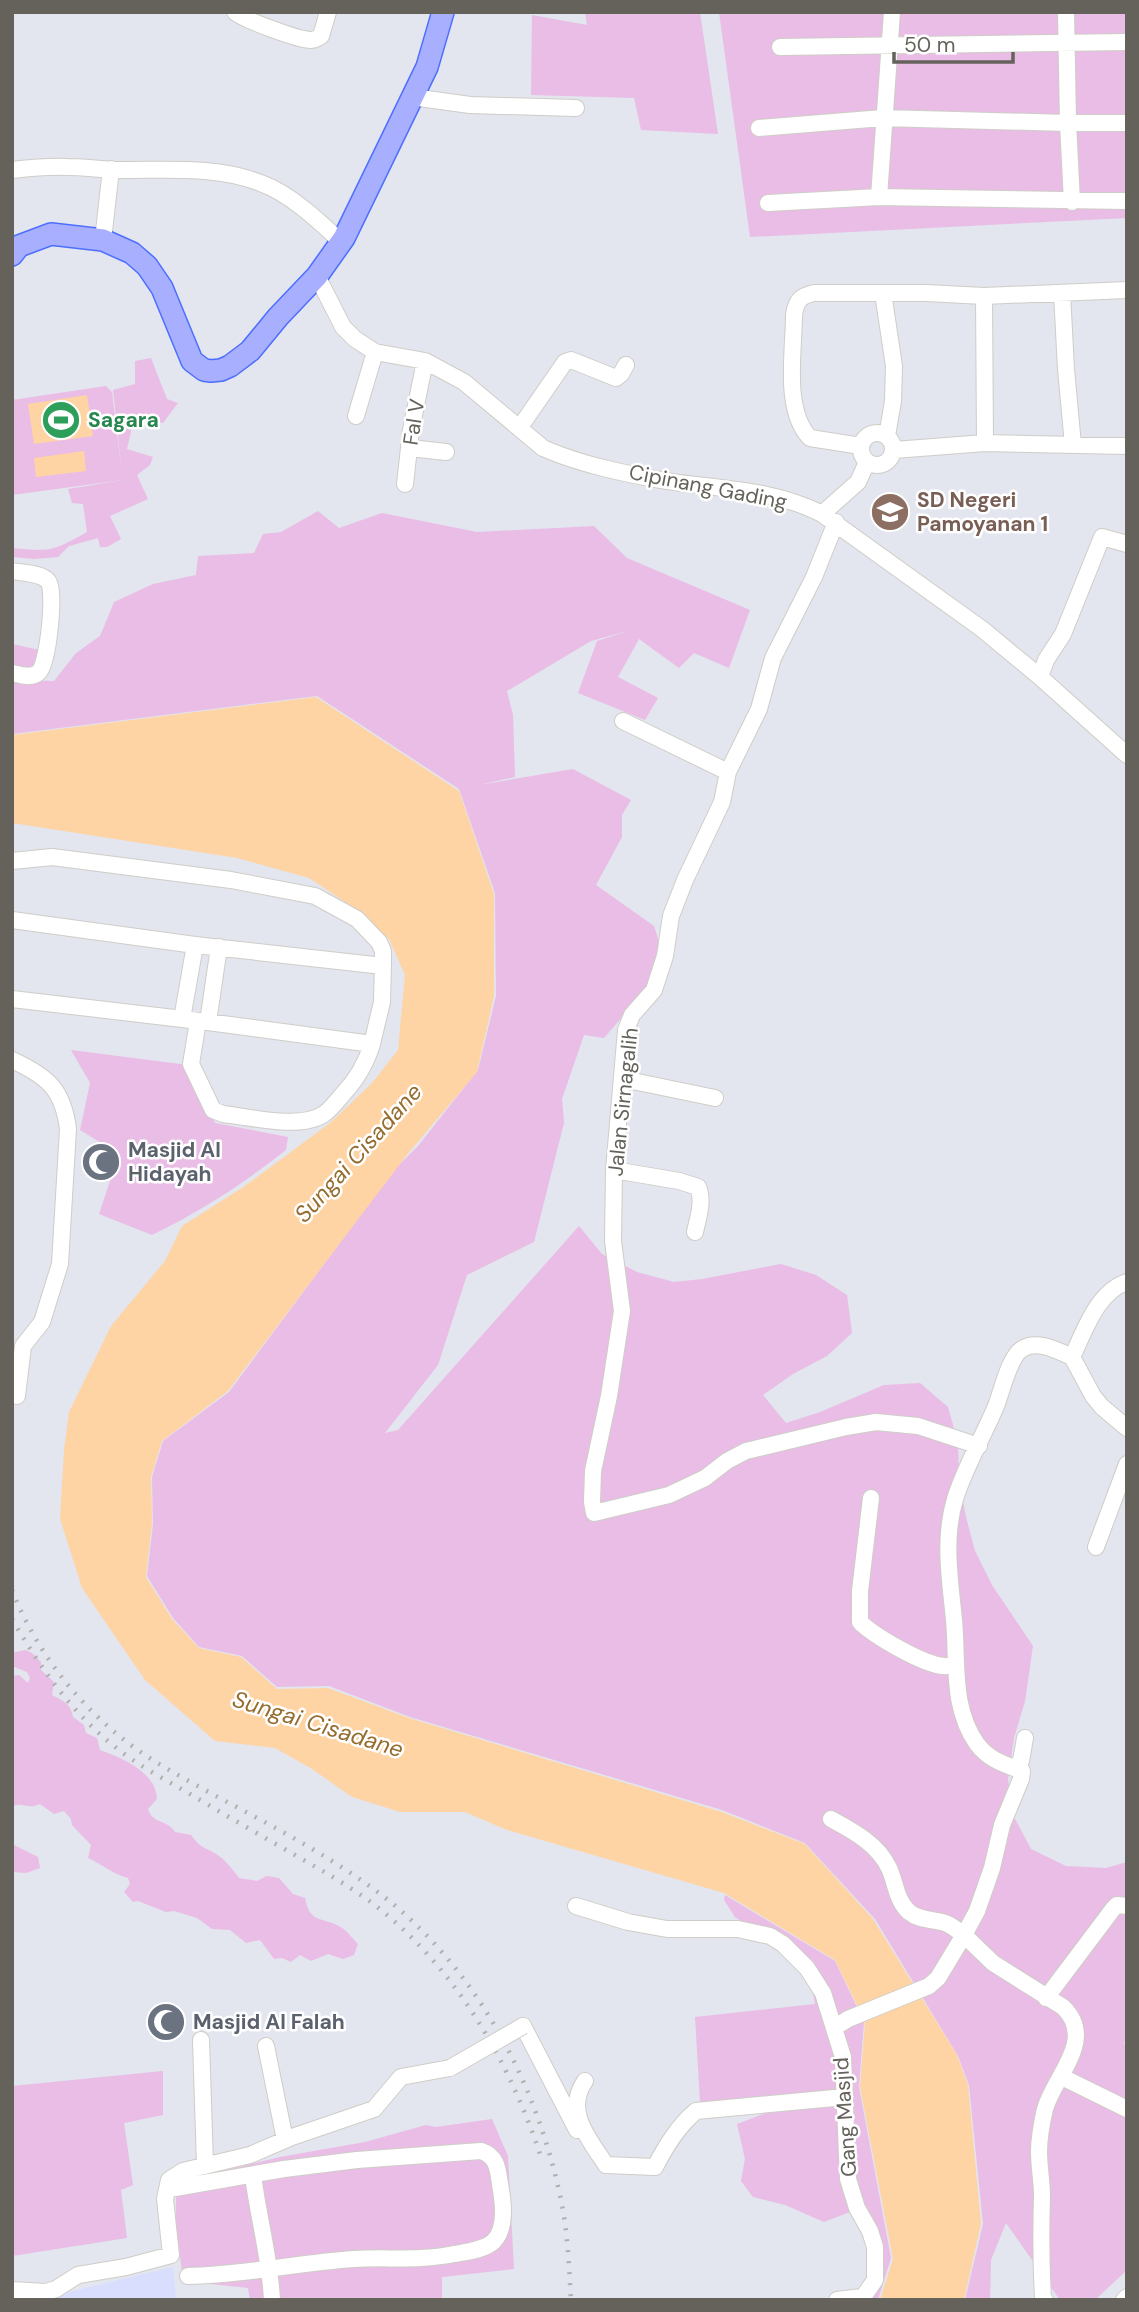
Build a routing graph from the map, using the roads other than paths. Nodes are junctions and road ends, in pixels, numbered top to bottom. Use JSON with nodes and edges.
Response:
{"nodes":[{"id":1,"x":235,"y":12,"type":"edge"},
{"id":2,"x":328,"y":12,"type":"edge"},
{"id":3,"x":443,"y":12,"type":"edge"},
{"id":4,"x":892,"y":12,"type":"edge"},
{"id":5,"x":1066,"y":12,"type":"edge"},
{"id":6,"x":1068,"y":42,"type":"junction"},
{"id":7,"x":1127,"y":42,"type":"edge"},
{"id":8,"x":891,"y":46,"type":"junction"},
{"id":9,"x":780,"y":47,"type":"dead end"},
{"id":10,"x":412,"y":97,"type":"junction"},
{"id":11,"x":576,"y":108,"type":"dead end"},
{"id":12,"x":883,"y":118,"type":"junction"},
{"id":13,"x":1068,"y":123,"type":"junction"},
{"id":14,"x":1127,"y":123,"type":"edge"},
{"id":15,"x":759,"y":128,"type":"dead end"},
{"id":16,"x":111,"y":169,"type":"junction"},
{"id":17,"x":12,"y":170,"type":"edge"},
{"id":18,"x":879,"y":197,"type":"junction"},
{"id":19,"x":1127,"y":201,"type":"edge"},
{"id":20,"x":1072,"y":202,"type":"junction"},
{"id":21,"x":768,"y":203,"type":"dead end"},
{"id":22,"x":103,"y":240,"type":"junction"},
{"id":23,"x":340,"y":241,"type":"junction"},
{"id":24,"x":15,"y":247,"type":"edge"},
{"id":25,"x":317,"y":276,"type":"junction"},
{"id":26,"x":1127,"y":290,"type":"edge"},
{"id":27,"x":883,"y":293,"type":"junction"},
{"id":28,"x":1062,"y":293,"type":"junction"},
{"id":29,"x":984,"y":296,"type":"junction"},
{"id":30,"x":375,"y":352,"type":"junction"},
{"id":31,"x":425,"y":361,"type":"junction"},
{"id":32,"x":626,"y":365,"type":"dead end"},
{"id":33,"x":356,"y":416,"type":"dead end"},
{"id":34,"x":520,"y":427,"type":"junction"},
{"id":35,"x":890,"y":443,"type":"junction"},
{"id":36,"x":985,"y":443,"type":"junction"},
{"id":37,"x":1073,"y":445,"type":"junction"},
{"id":38,"x":861,"y":446,"type":"junction"},
{"id":39,"x":1127,"y":446,"type":"edge"},
{"id":40,"x":410,"y":448,"type":"junction"},
{"id":41,"x":446,"y":452,"type":"dead end"},
{"id":42,"x":867,"y":463,"type":"junction"},
{"id":43,"x":405,"y":484,"type":"dead end"},
{"id":44,"x":829,"y":518,"type":"junction"},
{"id":45,"x":1127,"y":544,"type":"edge"},
{"id":46,"x":12,"y":571,"type":"edge"},
{"id":47,"x":12,"y":673,"type":"edge"},
{"id":48,"x":1040,"y":677,"type":"junction"},
{"id":49,"x":623,"y":722,"type":"dead end"},
{"id":50,"x":1127,"y":755,"type":"edge"},
{"id":51,"x":728,"y":772,"type":"junction"},
{"id":52,"x":12,"y":861,"type":"edge"},
{"id":53,"x":12,"y":920,"type":"edge"},
{"id":54,"x":195,"y":945,"type":"junction"},
{"id":55,"x":219,"y":947,"type":"junction"},
{"id":56,"x":383,"y":966,"type":"junction"},
{"id":57,"x":12,"y":999,"type":"edge"},
{"id":58,"x":196,"y":1020,"type":"junction"},
{"id":59,"x":372,"y":1044,"type":"junction"},
{"id":60,"x":12,"y":1060,"type":"edge"},
{"id":61,"x":622,"y":1079,"type":"junction"},
{"id":62,"x":715,"y":1098,"type":"dead end"},
{"id":63,"x":614,"y":1170,"type":"junction"},
{"id":64,"x":695,"y":1232,"type":"dead end"},
{"id":65,"x":1127,"y":1282,"type":"edge"},
{"id":66,"x":1072,"y":1357,"type":"junction"},
{"id":67,"x":17,"y":1396,"type":"dead end"},
{"id":68,"x":1127,"y":1428,"type":"edge"},
{"id":69,"x":979,"y":1446,"type":"junction"},
{"id":70,"x":1127,"y":1464,"type":"edge"},
{"id":71,"x":871,"y":1498,"type":"dead end"},
{"id":72,"x":1096,"y":1547,"type":"dead end"},
{"id":73,"x":955,"y":1664,"type":"junction"},
{"id":74,"x":1025,"y":1738,"type":"dead end"},
{"id":75,"x":1022,"y":1771,"type":"junction"},
{"id":76,"x":831,"y":1819,"type":"dead end"},
{"id":77,"x":576,"y":1906,"type":"dead end"},
{"id":78,"x":1127,"y":1906,"type":"edge"},
{"id":79,"x":964,"y":1935,"type":"junction"},
{"id":80,"x":1046,"y":1998,"type":"junction"},
{"id":81,"x":841,"y":2024,"type":"junction"},
{"id":82,"x":201,"y":2040,"type":"dead end"},
{"id":83,"x":266,"y":2046,"type":"dead end"},
{"id":84,"x":1062,"y":2077,"type":"junction"},
{"id":85,"x":585,"y":2081,"type":"dead end"},
{"id":86,"x":845,"y":2097,"type":"junction"},
{"id":87,"x":1127,"y":2109,"type":"edge"},
{"id":88,"x":285,"y":2140,"type":"junction"},
{"id":89,"x":606,"y":2165,"type":"junction"},
{"id":90,"x":205,"y":2166,"type":"junction"},
{"id":91,"x":253,"y":2175,"type":"junction"},
{"id":92,"x":175,"y":2188,"type":"dead end"},
{"id":93,"x":271,"y":2269,"type":"junction"},
{"id":94,"x":188,"y":2276,"type":"dead end"},
{"id":95,"x":12,"y":2290,"type":"edge"},
{"id":96,"x":862,"y":2298,"type":"edge"},
{"id":97,"x":1043,"y":2299,"type":"edge"},
{"id":98,"x":272,"y":2300,"type":"edge"},
{"id":99,"x":837,"y":2300,"type":"edge"}],
"edges":[{"from":1,"to":2,"type":"street"},
{"from":3,"to":10,"type":"main road"},
{"from":4,"to":8,"type":"street"},
{"from":5,"to":6,"type":"street"},
{"from":6,"to":7,"type":"street"},
{"from":6,"to":8,"type":"street"},
{"from":6,"to":13,"type":"street"},
{"from":8,"to":9,"type":"street"},
{"from":8,"to":12,"type":"street"},
{"from":10,"to":11,"type":"street"},
{"from":10,"to":23,"type":"main road"},
{"from":12,"to":13,"type":"street"},
{"from":12,"to":15,"type":"street"},
{"from":12,"to":18,"type":"street"},
{"from":13,"to":14,"type":"street"},
{"from":13,"to":20,"type":"street"},
{"from":16,"to":17,"type":"street"},
{"from":16,"to":22,"type":"street"},
{"from":16,"to":23,"type":"street"},
{"from":18,"to":20,"type":"street"},
{"from":18,"to":21,"type":"street"},
{"from":19,"to":20,"type":"street"},
{"from":22,"to":24,"type":"main road"},
{"from":22,"to":25,"type":"main road"},
{"from":23,"to":25,"type":"main road"},
{"from":25,"to":30,"type":"street","name":"Cipinang Gading"},
{"from":26,"to":28,"type":"street"},
{"from":27,"to":29,"type":"street"},
{"from":27,"to":35,"type":"street"},
{"from":27,"to":38,"type":"street"},
{"from":28,"to":29,"type":"street"},
{"from":28,"to":37,"type":"street"},
{"from":29,"to":36,"type":"street"},
{"from":30,"to":31,"type":"street","name":"Cipinang Gading"},
{"from":30,"to":33,"type":"street"},
{"from":31,"to":34,"type":"street","name":"Cipinang Gading"},
{"from":31,"to":40,"type":"street","name":"Fal V"},
{"from":32,"to":34,"type":"street"},
{"from":34,"to":44,"type":"street","name":"Cipinang Gading"},
{"from":35,"to":36,"type":"street"},
{"from":35,"to":38,"type":"street"},
{"from":35,"to":42,"type":"street"},
{"from":36,"to":37,"type":"street"},
{"from":37,"to":39,"type":"street"},
{"from":38,"to":42,"type":"street"},
{"from":40,"to":41,"type":"street"},
{"from":40,"to":43,"type":"street","name":"Fal V"},
{"from":42,"to":44,"type":"street"},
{"from":44,"to":48,"type":"street","name":"Cipinang Gading"},
{"from":44,"to":51,"type":"street","name":"Jalan Sirnagalih"},
{"from":45,"to":48,"type":"street"},
{"from":46,"to":47,"type":"street"},
{"from":48,"to":50,"type":"street","name":"Cipinang Gading"},
{"from":49,"to":51,"type":"street"},
{"from":51,"to":61,"type":"street","name":"Jalan Sirnagalih"},
{"from":52,"to":56,"type":"street"},
{"from":53,"to":54,"type":"street"},
{"from":54,"to":55,"type":"street"},
{"from":54,"to":58,"type":"street"},
{"from":55,"to":56,"type":"street"},
{"from":55,"to":58,"type":"street"},
{"from":56,"to":59,"type":"street"},
{"from":57,"to":58,"type":"street"},
{"from":58,"to":59,"type":"street"},
{"from":58,"to":59,"type":"street"},
{"from":60,"to":67,"type":"street"},
{"from":61,"to":62,"type":"street"},
{"from":61,"to":63,"type":"street","name":"Jalan Sirnagalih"},
{"from":63,"to":64,"type":"street"},
{"from":63,"to":69,"type":"street","name":"Jalan Sirnagalih"},
{"from":65,"to":66,"type":"street"},
{"from":66,"to":68,"type":"street"},
{"from":66,"to":69,"type":"street"},
{"from":69,"to":73,"type":"street"},
{"from":70,"to":72,"type":"street"},
{"from":71,"to":73,"type":"street"},
{"from":73,"to":75,"type":"street"},
{"from":74,"to":75,"type":"street"},
{"from":75,"to":79,"type":"street"},
{"from":76,"to":79,"type":"street"},
{"from":77,"to":81,"type":"street","name":"Gang Masjid"},
{"from":78,"to":80,"type":"street"},
{"from":79,"to":80,"type":"street"},
{"from":79,"to":81,"type":"street"},
{"from":80,"to":84,"type":"street"},
{"from":81,"to":86,"type":"street","name":"Gang Masjid"},
{"from":82,"to":90,"type":"street"},
{"from":83,"to":88,"type":"street"},
{"from":84,"to":87,"type":"street"},
{"from":84,"to":97,"type":"street"},
{"from":85,"to":89,"type":"street"},
{"from":86,"to":89,"type":"street"},
{"from":86,"to":96,"type":"street","name":"Gang Masjid"},
{"from":88,"to":89,"type":"street","bridge":true},
{"from":88,"to":90,"type":"street"},
{"from":90,"to":95,"type":"street"},
{"from":91,"to":92,"type":"street"},
{"from":91,"to":93,"type":"street"},
{"from":91,"to":93,"type":"street"},
{"from":93,"to":94,"type":"street"},
{"from":93,"to":98,"type":"street"},
{"from":96,"to":99,"type":"street"}]}
